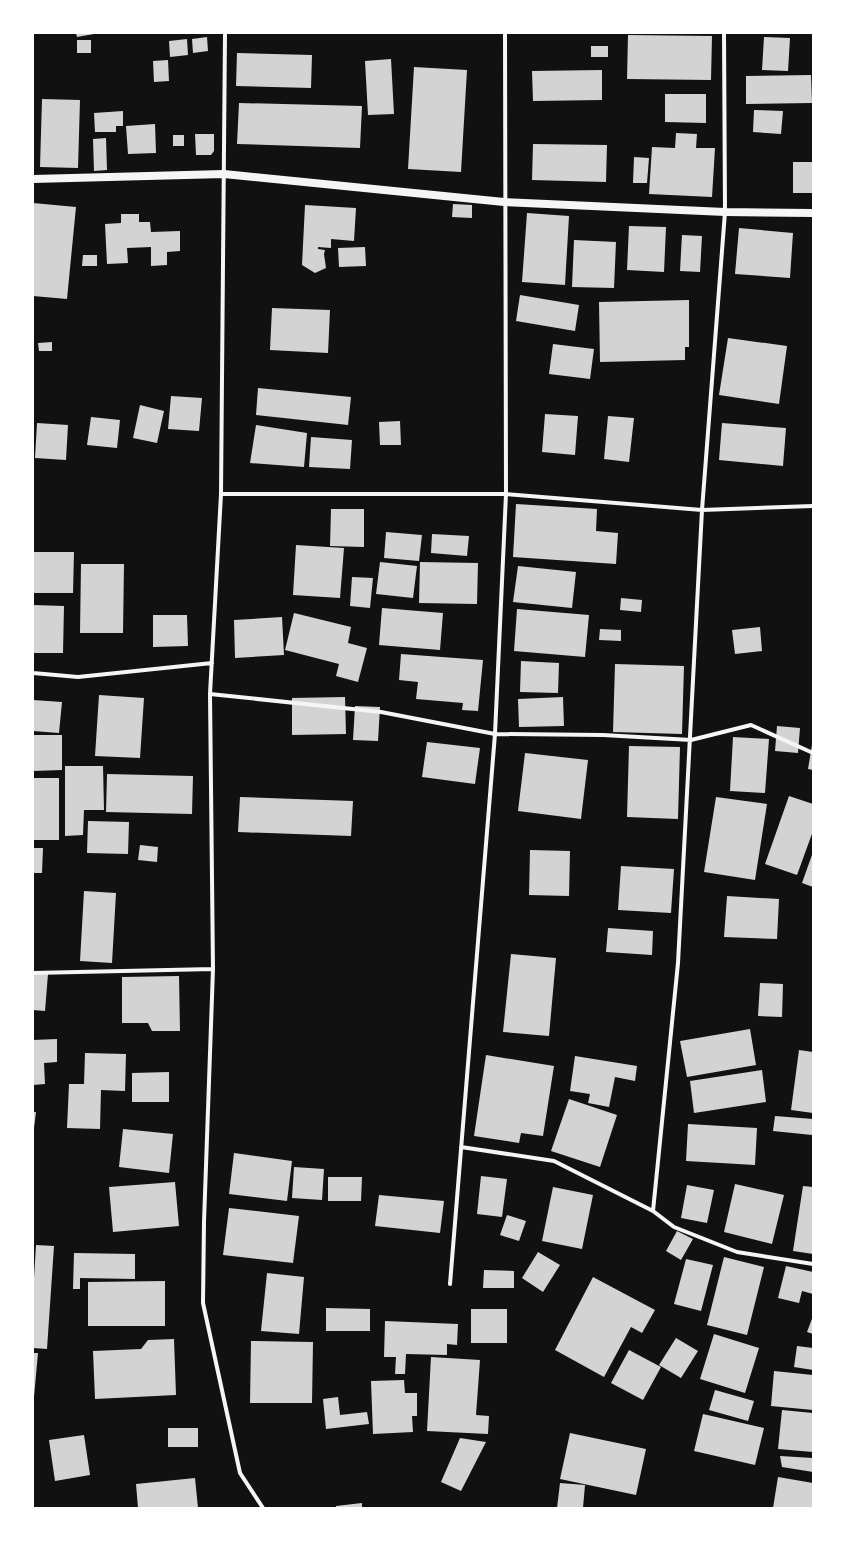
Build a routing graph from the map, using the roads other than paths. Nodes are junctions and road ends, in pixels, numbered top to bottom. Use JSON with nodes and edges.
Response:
{"nodes":[{"id":1,"x":225,"y":33,"type":"edge"},
{"id":2,"x":505,"y":33,"type":"edge"},
{"id":3,"x":724,"y":33,"type":"edge"},
{"id":4,"x":224,"y":174,"type":"junction"},
{"id":5,"x":33,"y":179,"type":"edge"},
{"id":6,"x":504,"y":202,"type":"junction"},
{"id":7,"x":725,"y":212,"type":"junction"},
{"id":8,"x":813,"y":213,"type":"edge"},
{"id":9,"x":221,"y":494,"type":"junction"},
{"id":10,"x":506,"y":494,"type":"junction"},
{"id":11,"x":813,"y":506,"type":"edge"},
{"id":12,"x":702,"y":510,"type":"junction"},
{"id":13,"x":212,"y":663,"type":"junction"},
{"id":14,"x":33,"y":673,"type":"edge"},
{"id":15,"x":210,"y":694,"type":"junction"},
{"id":16,"x":495,"y":734,"type":"junction"},
{"id":17,"x":691,"y":740,"type":"junction"},
{"id":18,"x":813,"y":753,"type":"edge"},
{"id":19,"x":213,"y":969,"type":"junction"},
{"id":20,"x":33,"y":973,"type":"edge"},
{"id":21,"x":461,"y":1147,"type":"junction"},
{"id":22,"x":653,"y":1211,"type":"junction"},
{"id":23,"x":813,"y":1264,"type":"edge"},
{"id":24,"x":450,"y":1284,"type":"dead end"},
{"id":25,"x":264,"y":1508,"type":"edge"}],
"edges":[{"from":1,"to":4,"type":"street"},
{"from":2,"to":6,"type":"street"},
{"from":3,"to":7,"type":"street"},
{"from":4,"to":5,"type":"main road"},
{"from":4,"to":6,"type":"main road"},
{"from":4,"to":9,"type":"street"},
{"from":6,"to":7,"type":"main road"},
{"from":6,"to":10,"type":"street"},
{"from":7,"to":8,"type":"main road"},
{"from":7,"to":12,"type":"street"},
{"from":9,"to":10,"type":"street"},
{"from":9,"to":13,"type":"street"},
{"from":10,"to":12,"type":"street"},
{"from":10,"to":16,"type":"street"},
{"from":11,"to":12,"type":"street"},
{"from":12,"to":17,"type":"street"},
{"from":13,"to":14,"type":"street"},
{"from":13,"to":15,"type":"street"},
{"from":15,"to":16,"type":"street"},
{"from":15,"to":19,"type":"street"},
{"from":16,"to":17,"type":"street"},
{"from":16,"to":21,"type":"street"},
{"from":17,"to":18,"type":"street"},
{"from":17,"to":22,"type":"street"},
{"from":19,"to":20,"type":"street"},
{"from":19,"to":25,"type":"street"},
{"from":21,"to":22,"type":"street"},
{"from":21,"to":24,"type":"street"},
{"from":22,"to":23,"type":"street"}]}
